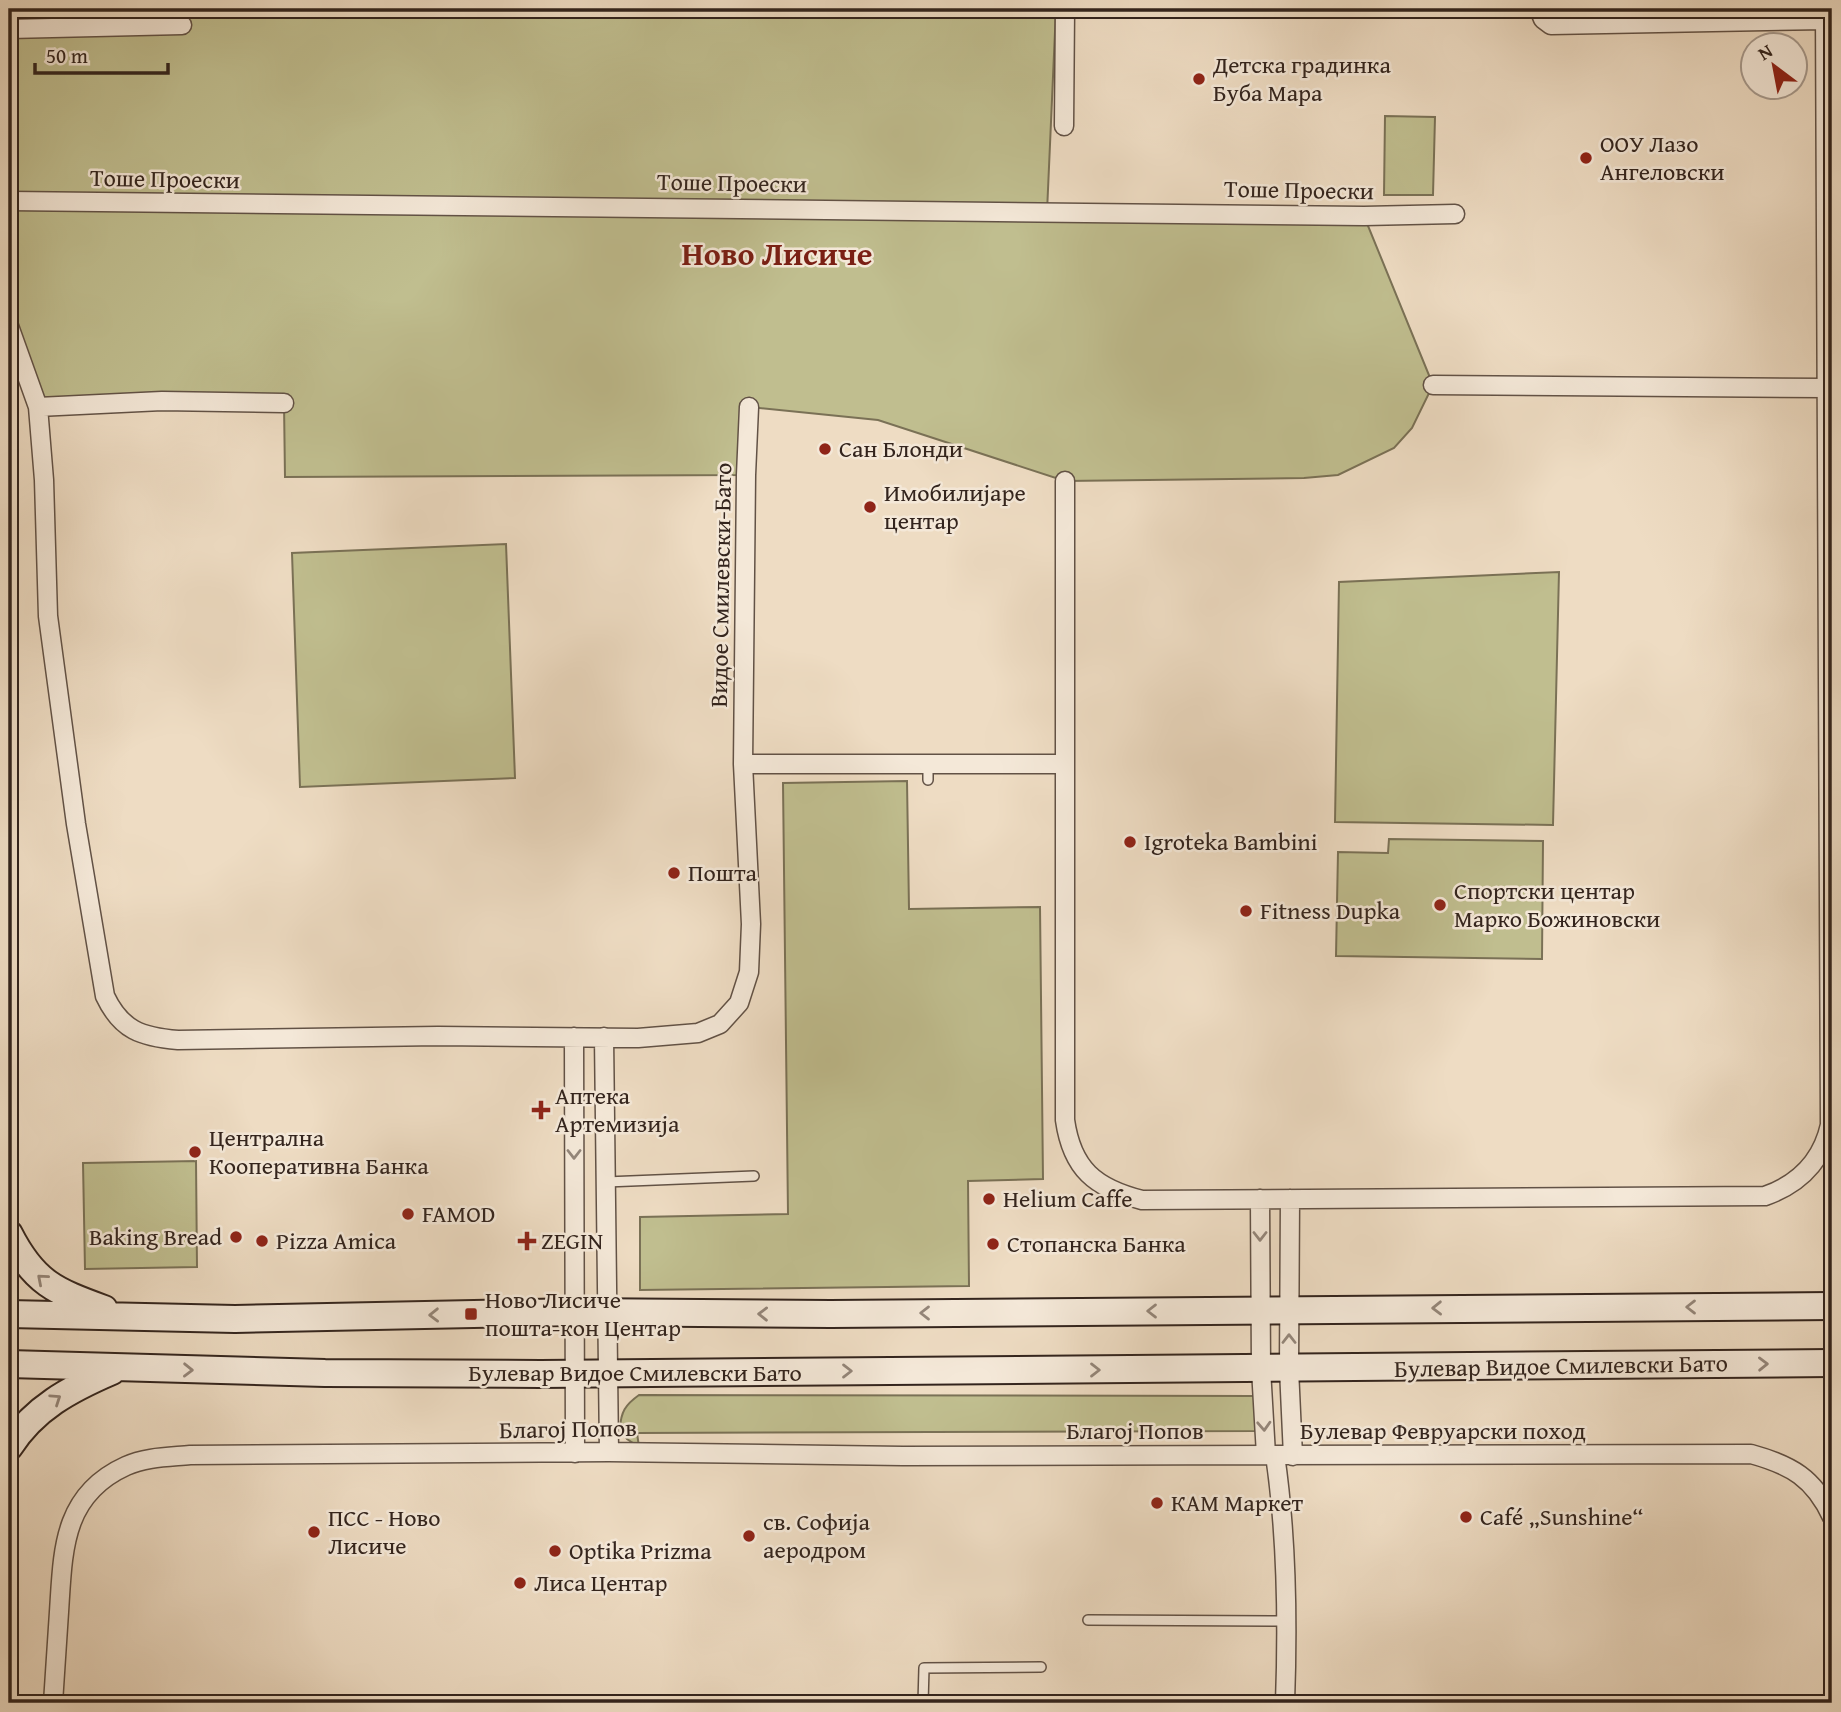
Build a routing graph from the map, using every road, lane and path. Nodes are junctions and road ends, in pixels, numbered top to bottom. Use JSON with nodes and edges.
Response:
{"nodes":[{"id":1,"x":1065,"y":9,"type":"edge"},
{"id":2,"x":1539,"y":9,"type":"edge"},
{"id":3,"x":1825,"y":15,"type":"edge"},
{"id":4,"x":181,"y":25,"type":"dead end"},
{"id":5,"x":9,"y":29,"type":"edge"},
{"id":6,"x":1064,"y":126,"type":"dead end"},
{"id":7,"x":9,"y":201,"type":"edge"},
{"id":8,"x":1455,"y":214,"type":"dead end"},
{"id":9,"x":9,"y":326,"type":"edge"},
{"id":10,"x":1433,"y":385,"type":"dead end"},
{"id":11,"x":1825,"y":388,"type":"junction"},
{"id":12,"x":284,"y":402,"type":"dead end"},
{"id":13,"x":38,"y":407,"type":"junction"},
{"id":14,"x":749,"y":407,"type":"dead end"},
{"id":15,"x":1065,"y":481,"type":"dead end"},
{"id":16,"x":1830,"y":640,"type":"edge"},
{"id":17,"x":1829,"y":672,"type":"edge"},
{"id":18,"x":743,"y":764,"type":"junction"},
{"id":19,"x":1065,"y":764,"type":"junction"},
{"id":20,"x":574,"y":1037,"type":"junction"},
{"id":21,"x":604,"y":1037,"type":"junction"},
{"id":22,"x":754,"y":1176,"type":"dead end"},
{"id":23,"x":605,"y":1182,"type":"junction"},
{"id":24,"x":1260,"y":1199,"type":"junction"},
{"id":25,"x":1290,"y":1199,"type":"junction"},
{"id":26,"x":9,"y":1234,"type":"edge"},
{"id":27,"x":1832,"y":1306,"type":"edge"},
{"id":28,"x":1289,"y":1310,"type":"junction"},
{"id":29,"x":1261,"y":1311,"type":"junction"},
{"id":30,"x":575,"y":1312,"type":"junction"},
{"id":31,"x":607,"y":1312,"type":"junction"},
{"id":32,"x":9,"y":1314,"type":"edge"},
{"id":33,"x":126,"y":1317,"type":"junction"},
{"id":34,"x":1832,"y":1363,"type":"edge"},
{"id":35,"x":9,"y":1364,"type":"edge"},
{"id":36,"x":119,"y":1368,"type":"junction"},
{"id":37,"x":1261,"y":1369,"type":"junction"},
{"id":38,"x":1289,"y":1369,"type":"junction"},
{"id":39,"x":608,"y":1373,"type":"junction"},
{"id":40,"x":576,"y":1374,"type":"junction"},
{"id":41,"x":9,"y":1447,"type":"edge"},
{"id":42,"x":609,"y":1452,"type":"junction"},
{"id":43,"x":575,"y":1453,"type":"junction"},
{"id":44,"x":1278,"y":1455,"type":"junction"},
{"id":45,"x":1832,"y":1517,"type":"edge"},
{"id":46,"x":1088,"y":1620,"type":"dead end"},
{"id":47,"x":1286,"y":1621,"type":"junction"},
{"id":48,"x":1041,"y":1667,"type":"dead end"},
{"id":49,"x":53,"y":1703,"type":"edge"},
{"id":50,"x":923,"y":1703,"type":"edge"},
{"id":51,"x":1285,"y":1703,"type":"edge"}],
"edges":[{"from":1,"to":6,"type":"street"},
{"from":2,"to":3,"type":"street"},
{"from":3,"to":11,"type":"street"},
{"from":4,"to":5,"type":"street"},
{"from":7,"to":8,"type":"street","name":"Тоше Проески"},
{"from":9,"to":13,"type":"street","name":"Видое Смилевски-Бато"},
{"from":10,"to":11,"type":"street"},
{"from":11,"to":16,"type":"street"},
{"from":12,"to":13,"type":"street"},
{"from":13,"to":20,"type":"street","name":"Видое Смилевски-Бато"},
{"from":14,"to":18,"type":"street","name":"Видое Смилевски-Бато"},
{"from":15,"to":19,"type":"street"},
{"from":16,"to":17,"type":"street"},
{"from":17,"to":25,"type":"street"},
{"from":18,"to":19,"type":"street"},
{"from":18,"to":21,"type":"street","name":"Видое Смилевски-Бато"},
{"from":19,"to":24,"type":"street"},
{"from":20,"to":21,"type":"street","name":"Видое Смилевски-Бато"},
{"from":20,"to":30,"type":"street","one_way":true},
{"from":21,"to":23,"type":"street"},
{"from":22,"to":23,"type":"lane"},
{"from":23,"to":31,"type":"street"},
{"from":24,"to":25,"type":"street"},
{"from":24,"to":29,"type":"street","one_way":true},
{"from":25,"to":28,"type":"street"},
{"from":33,"to":26,"type":"street","one_way":true},
{"from":27,"to":28,"type":"street","one_way":true},
{"from":28,"to":29,"type":"street"},
{"from":38,"to":28,"type":"street","one_way":true},
{"from":29,"to":31,"type":"street","one_way":true},
{"from":29,"to":37,"type":"street"},
{"from":30,"to":31,"type":"street"},
{"from":30,"to":33,"type":"street","one_way":true},
{"from":30,"to":40,"type":"street"},
{"from":31,"to":39,"type":"street"},
{"from":32,"to":33,"type":"street"},
{"from":38,"to":34,"type":"street","name":"Булевар Видое Смилевски Бато","one_way":true},
{"from":35,"to":36,"type":"street","name":"Булевар Видое Смилевски Бато"},
{"from":36,"to":40,"type":"street","name":"Булевар Видое Смилевски Бато","one_way":true},
{"from":41,"to":36,"type":"street","one_way":true},
{"from":37,"to":38,"type":"street","name":"Булевар Видое Смилевски Бато"},
{"from":39,"to":37,"type":"street","name":"Булевар Видое Смилевски Бато","one_way":true},
{"from":37,"to":44,"type":"street","one_way":true},
{"from":38,"to":44,"type":"street"},
{"from":39,"to":40,"type":"street","name":"Булевар Видое Смилевски Бато"},
{"from":39,"to":42,"type":"street"},
{"from":40,"to":43,"type":"street"},
{"from":42,"to":43,"type":"street","name":"Благој Попов"},
{"from":42,"to":44,"type":"street","name":"Благој Попов"},
{"from":43,"to":49,"type":"street","name":"Благој Попов"},
{"from":44,"to":45,"type":"street","name":"Булевар Февруарски поход"},
{"from":44,"to":47,"type":"street","name":"Булевар Февруарски поход"},
{"from":46,"to":47,"type":"lane"},
{"from":47,"to":51,"type":"street","name":"Булевар Февруарски поход"},
{"from":48,"to":50,"type":"lane"}]}
